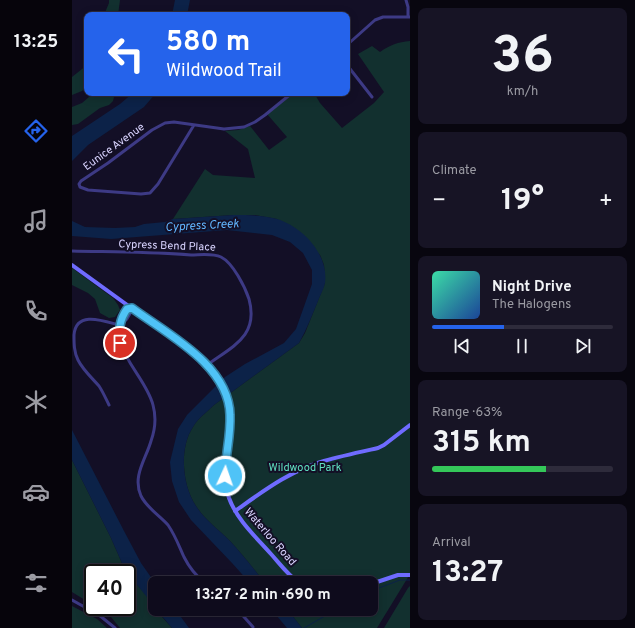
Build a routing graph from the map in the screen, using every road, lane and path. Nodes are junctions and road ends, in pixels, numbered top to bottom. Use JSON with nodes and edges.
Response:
{"nodes":[{"id":1,"x":406,"y":0,"type":"edge"},
{"id":2,"x":409,"y":17,"type":"edge"},
{"id":3,"x":350,"y":41,"type":"edge"},
{"id":4,"x":350,"y":69,"type":"edge"},
{"id":5,"x":288,"y":96,"type":"edge"},
{"id":6,"x":372,"y":97,"type":"dead end"},
{"id":7,"x":194,"y":125,"type":"junction"},
{"id":8,"x":72,"y":251,"type":"edge"},
{"id":9,"x":72,"y":265,"type":"edge"},
{"id":10,"x":132,"y":308,"type":"junction"},
{"id":11,"x":119,"y":325,"type":"junction"},
{"id":12,"x":207,"y":365,"type":"junction"},
{"id":13,"x":109,"y":405,"type":"dead end"},
{"id":14,"x":410,"y":425,"type":"edge"},
{"id":15,"x":235,"y":511,"type":"junction"},
{"id":16,"x":410,"y":575,"type":"edge"},
{"id":17,"x":198,"y":576,"type":"edge"},
{"id":18,"x":292,"y":576,"type":"edge"},
{"id":19,"x":378,"y":582,"type":"edge"},
{"id":20,"x":72,"y":600,"type":"edge"},
{"id":21,"x":243,"y":616,"type":"edge"},
{"id":22,"x":115,"y":628,"type":"edge"},
{"id":23,"x":253,"y":628,"type":"edge"}],
"edges":[{"from":1,"to":2,"type":"street"},
{"from":2,"to":3,"type":"street"},
{"from":4,"to":6,"type":"street"},
{"from":5,"to":7,"type":"street"},
{"from":7,"to":7,"type":"street","name":"Eunice Avenue"},
{"from":8,"to":12,"type":"street","name":"Cypress Bend Place"},
{"from":9,"to":10,"type":"street","name":"Waterloo Road"},
{"from":10,"to":11,"type":"street"},
{"from":10,"to":12,"type":"street","name":"Waterloo Road"},
{"from":11,"to":13,"type":"street"},
{"from":11,"to":17,"type":"street"},
{"from":12,"to":15,"type":"street","name":"Waterloo Road"},
{"from":14,"to":15,"type":"street"},
{"from":15,"to":18,"type":"street","name":"Waterloo Road"},
{"from":16,"to":19,"type":"street"},
{"from":20,"to":22,"type":"street"},
{"from":21,"to":23,"type":"street"}]}
